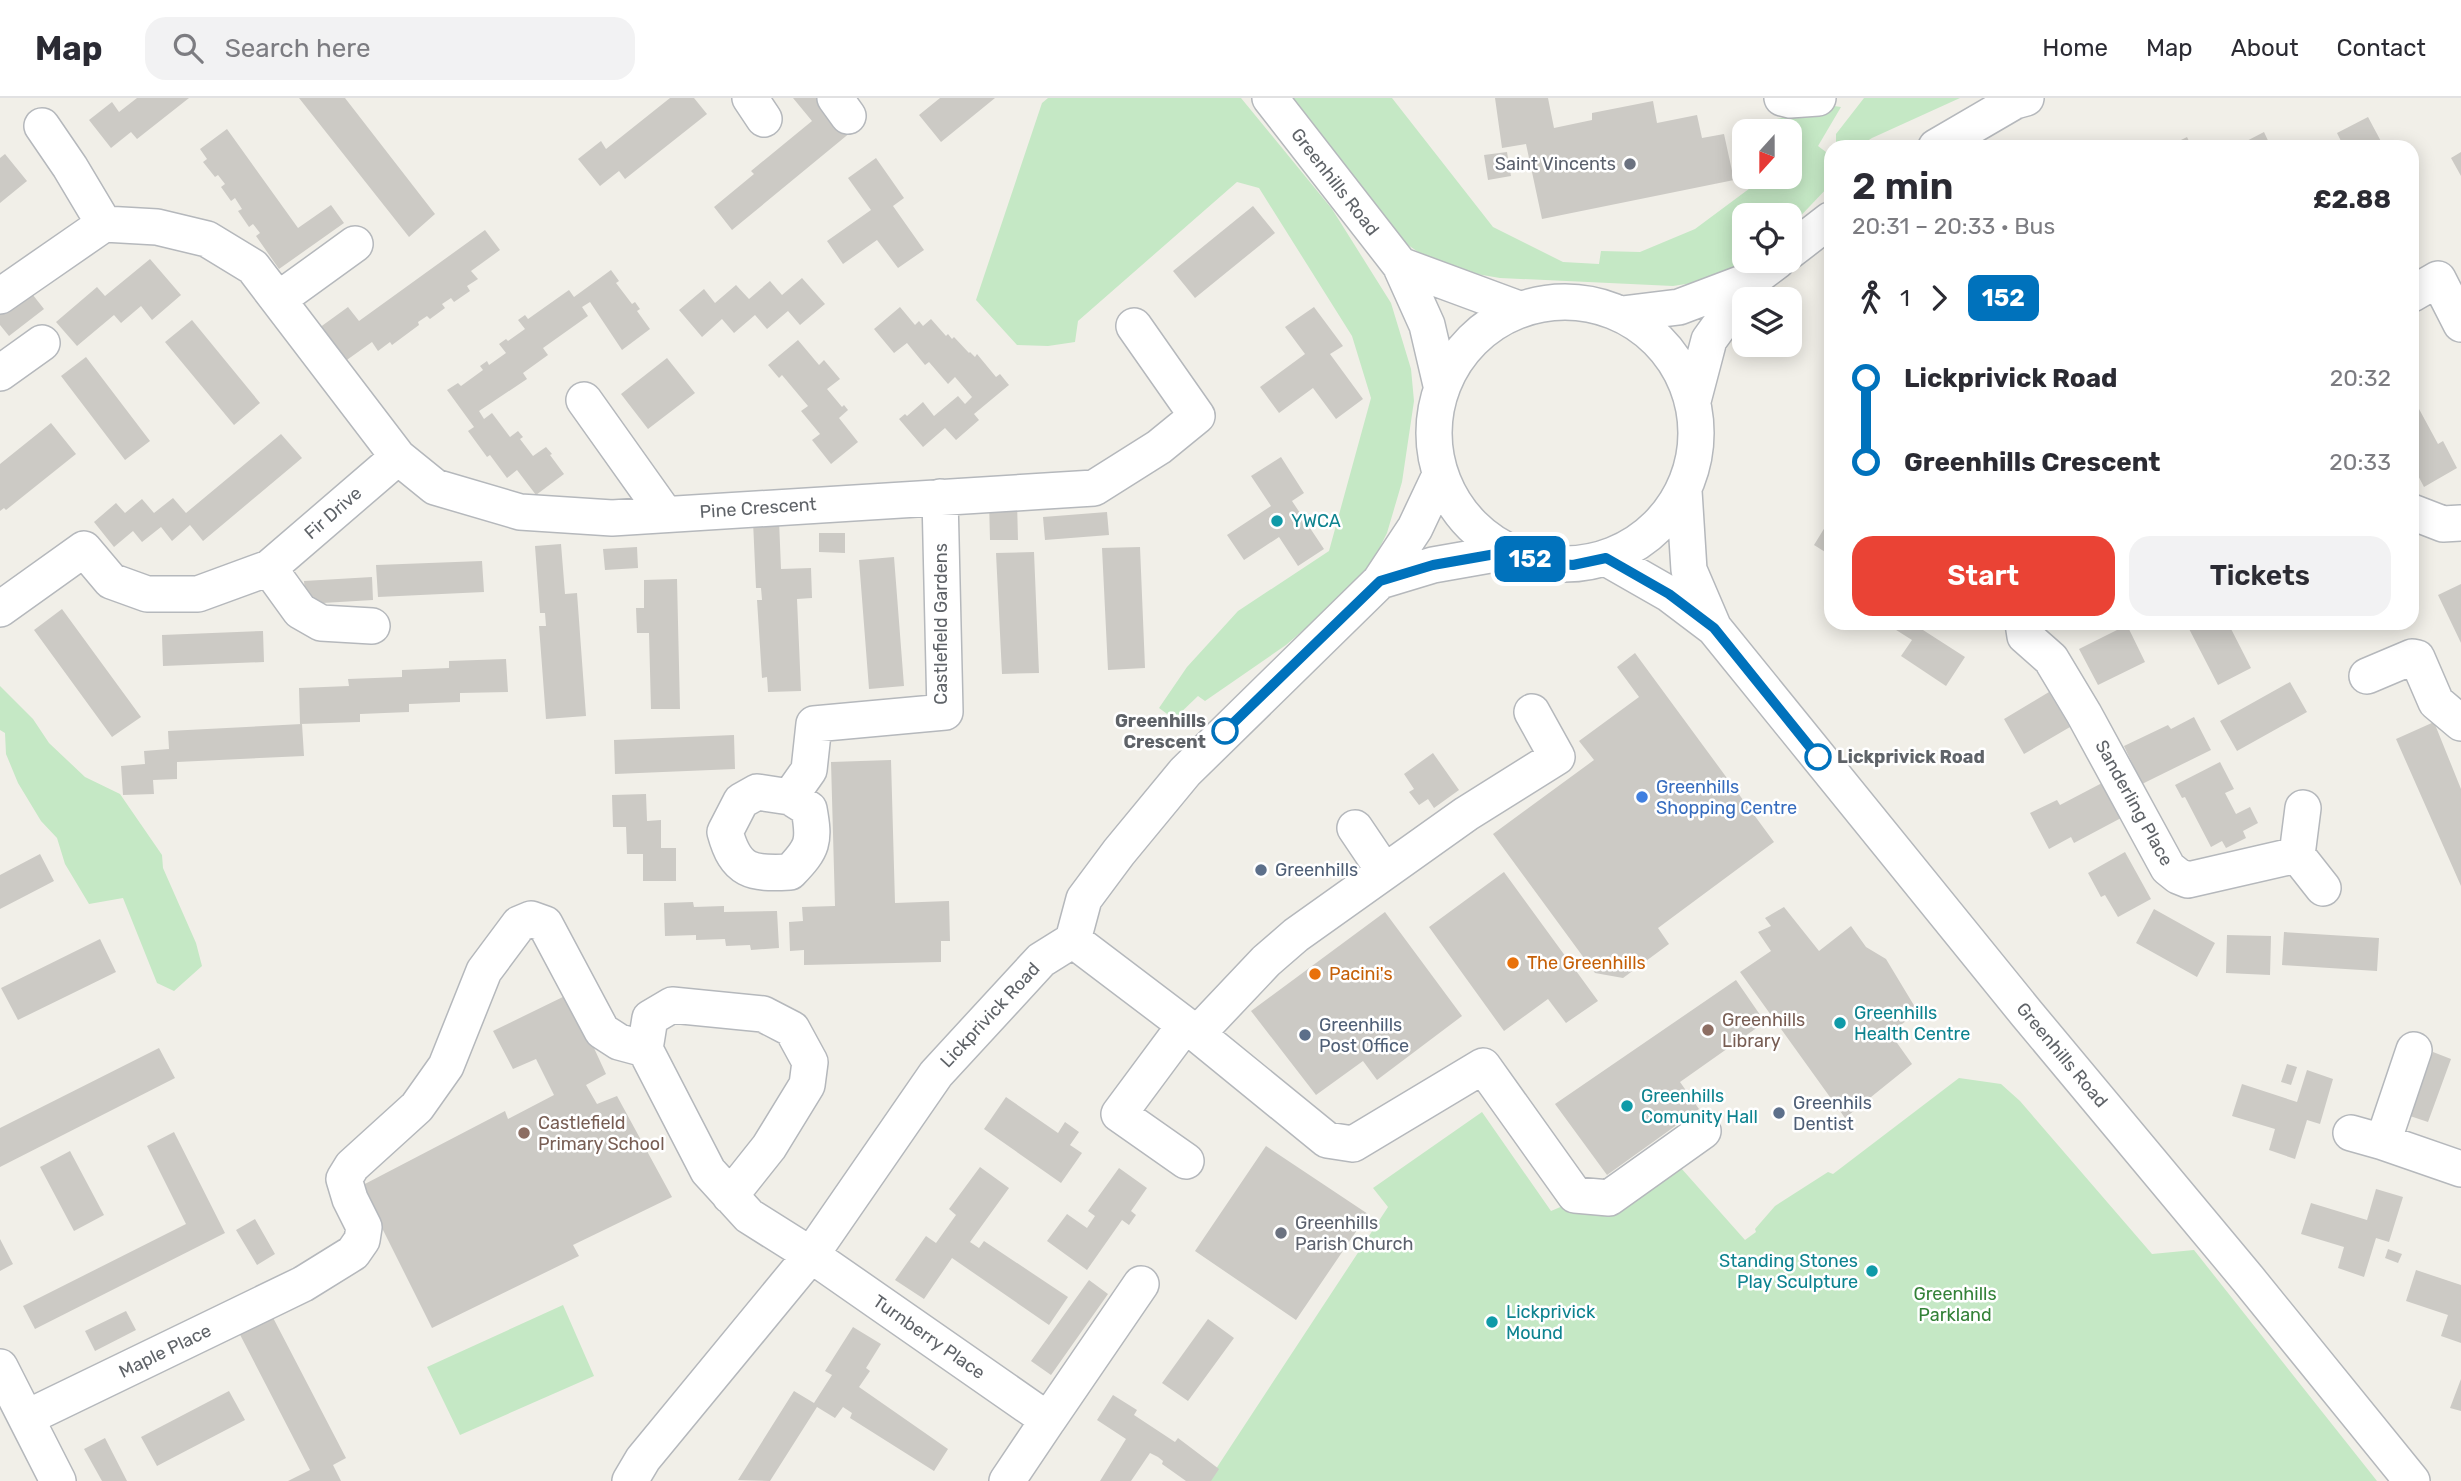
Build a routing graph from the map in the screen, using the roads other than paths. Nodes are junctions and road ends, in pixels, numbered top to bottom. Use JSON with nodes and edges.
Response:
{"nodes":[{"id":1,"x":1270,"y":98,"type":"edge"},
{"id":2,"x":1782,"y":98,"type":"edge"},
{"id":3,"x":1818,"y":98,"type":"edge"},
{"id":4,"x":2026,"y":98,"type":"edge"},
{"id":5,"x":42,"y":125,"type":"dead end"},
{"id":6,"x":1948,"y":140,"type":"edge"},
{"id":7,"x":104,"y":224,"type":"junction"},
{"id":8,"x":1824,"y":225,"type":"edge"},
{"id":9,"x":1802,"y":242,"type":"edge"},
{"id":10,"x":355,"y":244,"type":"dead end"},
{"id":11,"x":1400,"y":265,"type":"junction"},
{"id":12,"x":1758,"y":273,"type":"edge"},
{"id":13,"x":1763,"y":273,"type":"edge"},
{"id":14,"x":2419,"y":290,"type":"edge"},
{"id":15,"x":0,"y":296,"type":"edge"},
{"id":16,"x":279,"y":299,"type":"junction"},
{"id":17,"x":1519,"y":309,"type":"junction"},
{"id":18,"x":1622,"y":314,"type":"junction"},
{"id":19,"x":2461,"y":324,"type":"edge"},
{"id":20,"x":1134,"y":326,"type":"dead end"},
{"id":21,"x":42,"y":343,"type":"dead end"},
{"id":22,"x":2,"y":369,"type":"edge"},
{"id":23,"x":1441,"y":385,"type":"junction"},
{"id":24,"x":584,"y":400,"type":"dead end"},
{"id":25,"x":1693,"y":401,"type":"junction"},
{"id":26,"x":398,"y":457,"type":"junction"},
{"id":27,"x":1440,"y":475,"type":"junction"},
{"id":28,"x":1684,"y":491,"type":"junction"},
{"id":29,"x":940,"y":497,"type":"junction"},
{"id":30,"x":665,"y":514,"type":"junction"},
{"id":31,"x":2419,"y":515,"type":"edge"},
{"id":32,"x":2461,"y":523,"type":"edge"},
{"id":33,"x":1507,"y":552,"type":"junction"},
{"id":34,"x":1606,"y":558,"type":"junction"},
{"id":35,"x":269,"y":568,"type":"junction"},
{"id":36,"x":1380,"y":581,"type":"junction"},
{"id":37,"x":0,"y":609,"type":"edge"},
{"id":38,"x":372,"y":626,"type":"dead end"},
{"id":39,"x":1714,"y":628,"type":"junction"},
{"id":40,"x":2024,"y":630,"type":"edge"},
{"id":41,"x":2367,"y":676,"type":"dead end"},
{"id":42,"x":1532,"y":712,"type":"dead end"},
{"id":43,"x":2461,"y":723,"type":"edge"},
{"id":44,"x":790,"y":797,"type":"dead end"},
{"id":45,"x":2303,"y":808,"type":"dead end"},
{"id":46,"x":1355,"y":828,"type":"dead end"},
{"id":47,"x":2297,"y":855,"type":"junction"},
{"id":48,"x":1384,"y":871,"type":"junction"},
{"id":49,"x":2323,"y":888,"type":"dead end"},
{"id":50,"x":1073,"y":940,"type":"junction"},
{"id":51,"x":1191,"y":1029,"type":"junction"},
{"id":52,"x":645,"y":1049,"type":"junction"},
{"id":53,"x":2414,"y":1050,"type":"dead end"},
{"id":54,"x":1703,"y":1131,"type":"dead end"},
{"id":55,"x":1186,"y":1161,"type":"dead end"},
{"id":56,"x":2461,"y":1169,"type":"edge"},
{"id":57,"x":730,"y":1196,"type":"junction"},
{"id":58,"x":811,"y":1255,"type":"junction"},
{"id":59,"x":1141,"y":1284,"type":"dead end"},
{"id":60,"x":0,"y":1367,"type":"edge"},
{"id":61,"x":26,"y":1418,"type":"junction"},
{"id":62,"x":1048,"y":1420,"type":"junction"},
{"id":63,"x":58,"y":1481,"type":"edge"},
{"id":64,"x":630,"y":1481,"type":"edge"},
{"id":65,"x":1007,"y":1481,"type":"edge"},
{"id":66,"x":2412,"y":1481,"type":"edge"}],
"edges":[{"from":1,"to":11,"type":"street","name":"Greenhills Road"},
{"from":2,"to":3,"type":"street"},
{"from":4,"to":6,"type":"street"},
{"from":5,"to":7,"type":"street"},
{"from":7,"to":15,"type":"street"},
{"from":7,"to":16,"type":"street","name":"Pine Crescent"},
{"from":8,"to":9,"type":"street"},
{"from":10,"to":16,"type":"street"},
{"from":11,"to":17,"type":"street"},
{"from":11,"to":23,"type":"street","name":"Greenhills Road"},
{"from":12,"to":18,"type":"street"},
{"from":13,"to":25,"type":"street"},
{"from":14,"to":19,"type":"street"},
{"from":16,"to":26,"type":"street","name":"Pine Crescent"},
{"from":17,"to":18,"type":"street"},
{"from":17,"to":23,"type":"street"},
{"from":18,"to":25,"type":"street"},
{"from":20,"to":29,"type":"street","name":"Pine Crescent"},
{"from":21,"to":22,"type":"street"},
{"from":23,"to":27,"type":"street"},
{"from":24,"to":30,"type":"street"},
{"from":25,"to":28,"type":"street"},
{"from":26,"to":30,"type":"street","name":"Pine Crescent"},
{"from":26,"to":35,"type":"street","name":"Fir Drive"},
{"from":27,"to":33,"type":"street"},
{"from":27,"to":36,"type":"street"},
{"from":28,"to":34,"type":"street"},
{"from":28,"to":39,"type":"street","name":"Greenhills Road"},
{"from":29,"to":30,"type":"street","name":"Pine Crescent"},
{"from":29,"to":44,"type":"street","name":"Castlefield Gardens"},
{"from":31,"to":32,"type":"street"},
{"from":33,"to":34,"type":"street"},
{"from":33,"to":36,"type":"street"},
{"from":34,"to":39,"type":"street","name":"Greenhills Road"},
{"from":35,"to":37,"type":"street","name":"Fir Drive"},
{"from":35,"to":38,"type":"street"},
{"from":36,"to":50,"type":"street"},
{"from":39,"to":66,"type":"street","name":"Greenhills Road"},
{"from":40,"to":47,"type":"street","name":"Sanderling Place"},
{"from":41,"to":43,"type":"street"},
{"from":42,"to":48,"type":"street"},
{"from":45,"to":47,"type":"street"},
{"from":46,"to":48,"type":"street"},
{"from":47,"to":49,"type":"street"},
{"from":48,"to":51,"type":"street"},
{"from":50,"to":51,"type":"street"},
{"from":50,"to":58,"type":"street","name":"Lickprivick Road"},
{"from":51,"to":54,"type":"street"},
{"from":51,"to":55,"type":"street"},
{"from":52,"to":57,"type":"street","name":"Turnberry Place"},
{"from":52,"to":57,"type":"street"},
{"from":52,"to":61,"type":"street","name":"Maple Place"},
{"from":53,"to":56,"type":"street"},
{"from":57,"to":58,"type":"street","name":"Turnberry Place"},
{"from":58,"to":62,"type":"street","name":"Turnberry Place"},
{"from":58,"to":64,"type":"street","name":"Lickprivick Road"},
{"from":59,"to":62,"type":"street"},
{"from":60,"to":61,"type":"street"},
{"from":61,"to":63,"type":"street"},
{"from":62,"to":65,"type":"street"}]}
